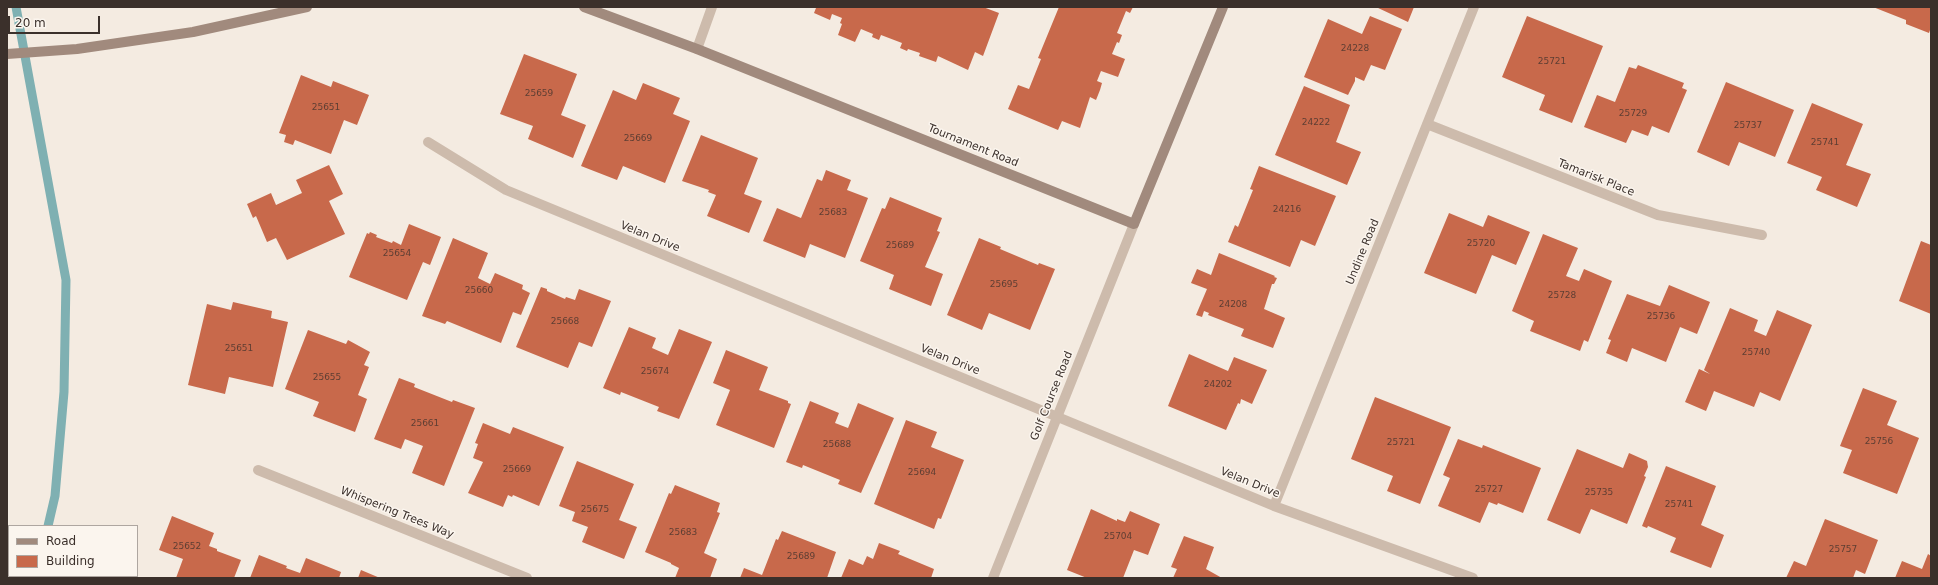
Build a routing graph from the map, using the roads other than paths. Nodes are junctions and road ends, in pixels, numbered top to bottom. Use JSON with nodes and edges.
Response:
{"nodes":[{"id":1,"x":307,"y":7,"type":"edge"},
{"id":2,"x":584,"y":7,"type":"edge"},
{"id":3,"x":712,"y":7,"type":"edge"},
{"id":4,"x":1224,"y":7,"type":"edge"},
{"id":5,"x":1474,"y":7,"type":"edge"},
{"id":6,"x":294,"y":8,"type":"edge"},
{"id":7,"x":697,"y":49,"type":"junction"},
{"id":8,"x":7,"y":54,"type":"edge"},
{"id":9,"x":1427,"y":124,"type":"junction"},
{"id":10,"x":428,"y":142,"type":"dead end"},
{"id":11,"x":1134,"y":224,"type":"junction"},
{"id":12,"x":1762,"y":235,"type":"dead end"},
{"id":13,"x":1056,"y":416,"type":"junction"},
{"id":14,"x":258,"y":470,"type":"dead end"},
{"id":15,"x":1274,"y":506,"type":"junction"},
{"id":16,"x":528,"y":578,"type":"edge"},
{"id":17,"x":993,"y":578,"type":"edge"},
{"id":18,"x":1473,"y":578,"type":"edge"}],
"edges":[{"from":1,"to":6,"type":"street"},
{"from":2,"to":7,"type":"street","name":"Tournament Road"},
{"from":3,"to":7,"type":"street"},
{"from":4,"to":11,"type":"street"},
{"from":5,"to":9,"type":"street","name":"Undine Road"},
{"from":6,"to":8,"type":"street"},
{"from":7,"to":11,"type":"street","name":"Tournament Road"},
{"from":9,"to":12,"type":"street","name":"Tamarisk Place"},
{"from":9,"to":15,"type":"street","name":"Undine Road"},
{"from":10,"to":13,"type":"street","name":"Velan Drive"},
{"from":11,"to":13,"type":"street","name":"Golf Course Road"},
{"from":13,"to":15,"type":"street","name":"Velan Drive"},
{"from":13,"to":17,"type":"street","name":"Golf Course Road"},
{"from":14,"to":16,"type":"street","name":"Whispering Trees Way"},
{"from":15,"to":18,"type":"street","name":"Velan Drive"}]}
